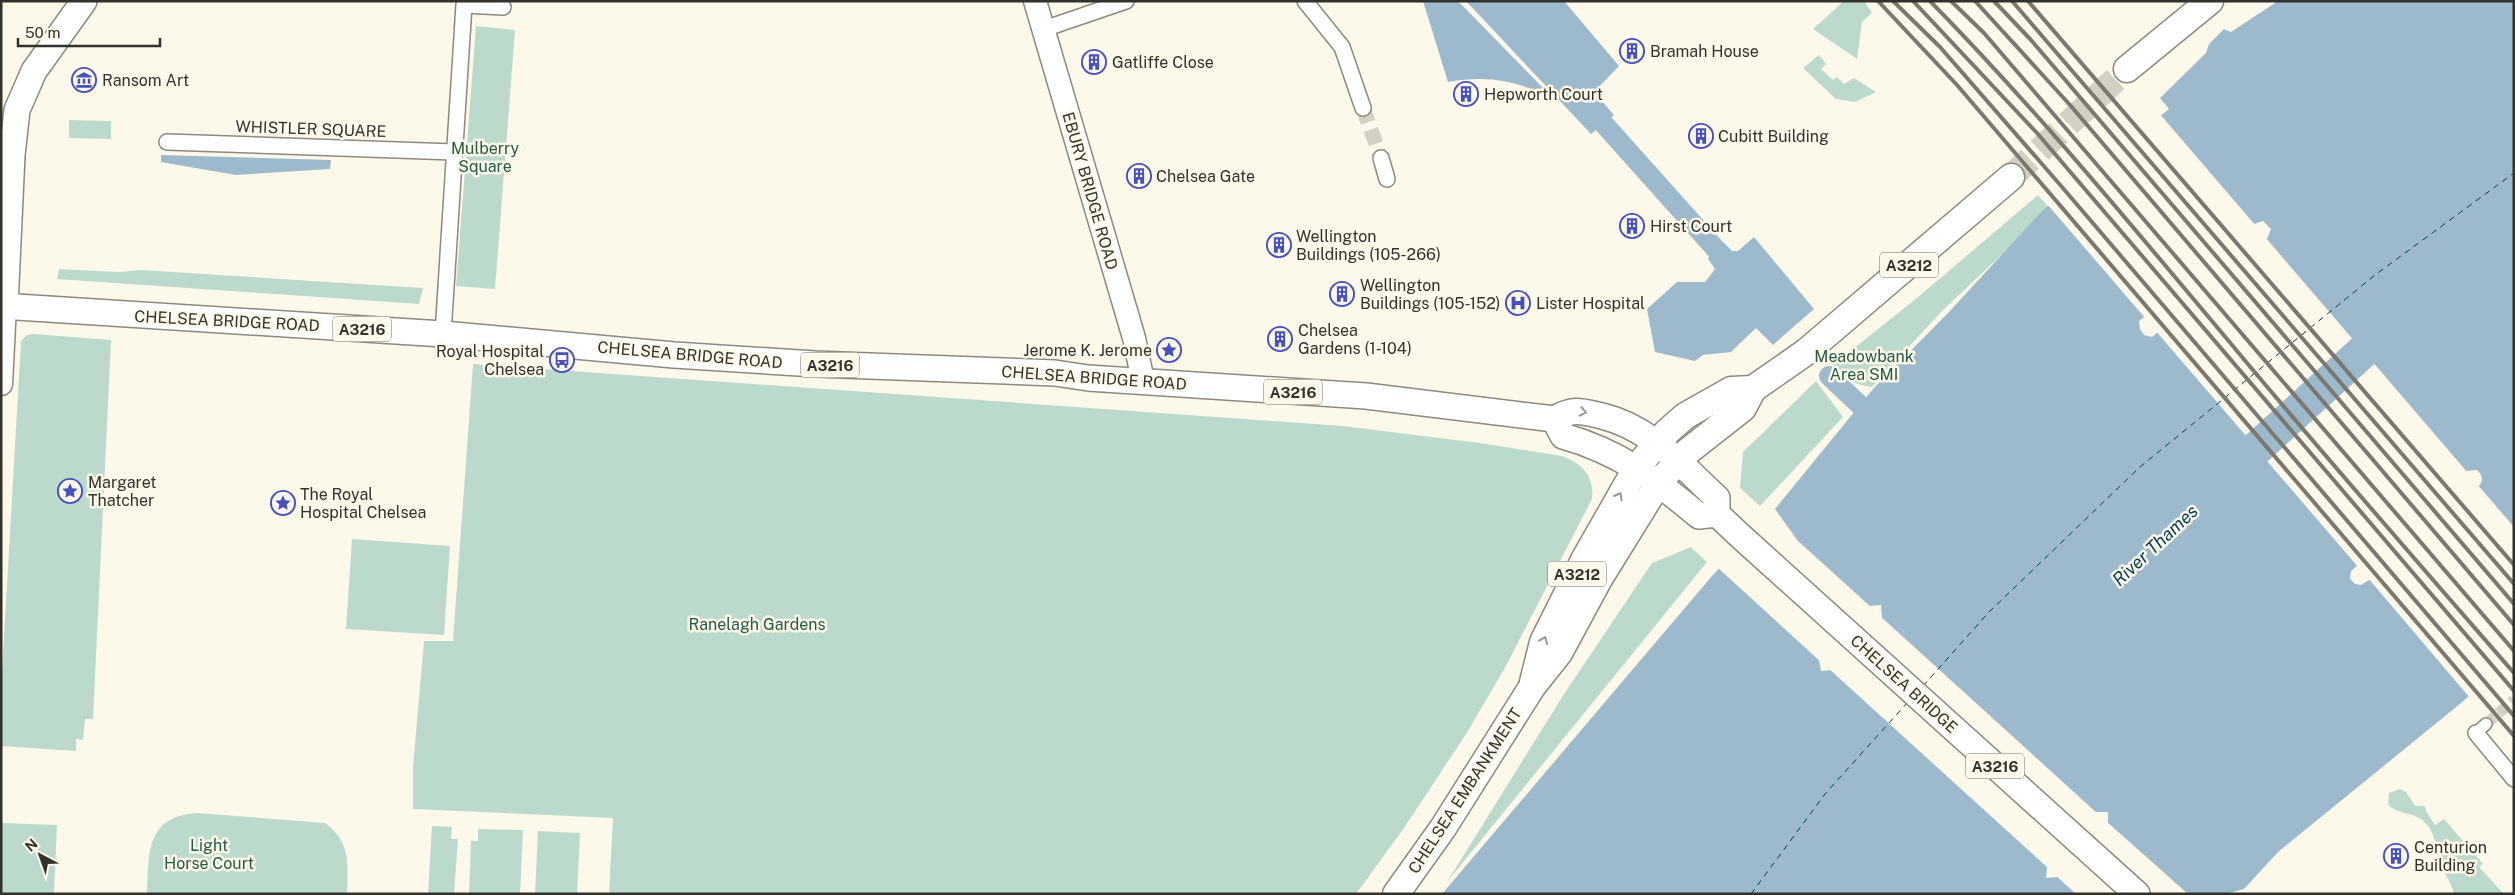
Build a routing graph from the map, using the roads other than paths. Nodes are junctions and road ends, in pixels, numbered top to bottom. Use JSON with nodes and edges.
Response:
{"nodes":[{"id":1,"x":84,"y":1,"type":"edge"},
{"id":2,"x":1036,"y":1,"type":"edge"},
{"id":3,"x":1126,"y":1,"type":"edge"},
{"id":4,"x":1305,"y":1,"type":"edge"},
{"id":5,"x":2210,"y":1,"type":"edge"},
{"id":6,"x":503,"y":7,"type":"dead end"},
{"id":7,"x":1044,"y":29,"type":"junction"},
{"id":8,"x":2128,"y":70,"type":"tunnel mouth"},
{"id":9,"x":9,"y":107,"type":"edge"},
{"id":10,"x":1363,"y":108,"type":"tunnel mouth"},
{"id":11,"x":167,"y":142,"type":"dead end"},
{"id":12,"x":454,"y":152,"type":"junction"},
{"id":13,"x":1380,"y":158,"type":"tunnel mouth"},
{"id":14,"x":2011,"y":177,"type":"tunnel mouth"},
{"id":15,"x":1387,"y":178,"type":"dead end"},
{"id":16,"x":3,"y":306,"type":"edge"},
{"id":17,"x":442,"y":334,"type":"junction"},
{"id":18,"x":1142,"y":381,"type":"junction"},
{"id":19,"x":1,"y":384,"type":"edge"},
{"id":20,"x":1753,"y":389,"type":"junction"},
{"id":21,"x":1554,"y":419,"type":"junction"},
{"id":22,"x":1657,"y":443,"type":"junction"},
{"id":23,"x":1679,"y":460,"type":"junction"},
{"id":24,"x":1638,"y":467,"type":"junction"},
{"id":25,"x":1659,"y":482,"type":"junction"},
{"id":26,"x":1717,"y":514,"type":"junction"},
{"id":27,"x":1532,"y":687,"type":"junction"},
{"id":28,"x":2481,"y":728,"type":"dead end"},
{"id":29,"x":2514,"y":779,"type":"edge"},
{"id":30,"x":1396,"y":894,"type":"edge"},
{"id":31,"x":2137,"y":894,"type":"edge"}],
"edges":[{"from":1,"to":9,"type":"main road"},
{"from":2,"to":7,"type":"main road","name":"EBURY BRIDGE ROAD"},
{"from":3,"to":7,"type":"street"},
{"from":4,"to":10,"type":"street"},
{"from":5,"to":8,"type":"highway"},
{"from":6,"to":12,"type":"street"},
{"from":7,"to":18,"type":"main road","name":"EBURY BRIDGE ROAD"},
{"from":9,"to":16,"type":"main road"},
{"from":11,"to":12,"type":"street","name":"WHISTLER SQUARE"},
{"from":12,"to":17,"type":"street"},
{"from":13,"to":15,"type":"street"},
{"from":14,"to":20,"type":"highway","number":"A3212"},
{"from":16,"to":17,"type":"main road","name":"CHELSEA BRIDGE ROAD","number":"A3216"},
{"from":16,"to":19,"type":"main road"},
{"from":17,"to":18,"type":"main road","name":"CHELSEA BRIDGE ROAD","number":"A3216"},
{"from":18,"to":21,"type":"main road","name":"CHELSEA BRIDGE ROAD","number":"A3216"},
{"from":20,"to":22,"type":"highway","number":"A3212"},
{"from":20,"to":23,"type":"highway","number":"A3212"},
{"from":21,"to":22,"type":"main road","name":"CHELSEA BRIDGE ROAD","number":"A3216","one_way":true},
{"from":21,"to":24,"type":"main road"},
{"from":22,"to":23,"type":"main road","name":"CHELSEA BRIDGE ROAD","number":"A3216"},
{"from":22,"to":24,"type":"highway","number":"A3212"},
{"from":23,"to":25,"type":"highway","number":"A3212"},
{"from":23,"to":26,"type":"main road","number":"A3216"},
{"from":24,"to":25,"type":"main road"},
{"from":27,"to":24,"type":"highway","number":"A3212","one_way":true},
{"from":25,"to":26,"type":"main road"},
{"from":25,"to":27,"type":"highway","number":"A3212"},
{"from":26,"to":31,"type":"main road","name":"CHELSEA BRIDGE","number":"A3216"},
{"from":27,"to":30,"type":"highway","name":"CHELSEA EMBANKMENT","number":"A3212"},
{"from":28,"to":29,"type":"street"}]}
